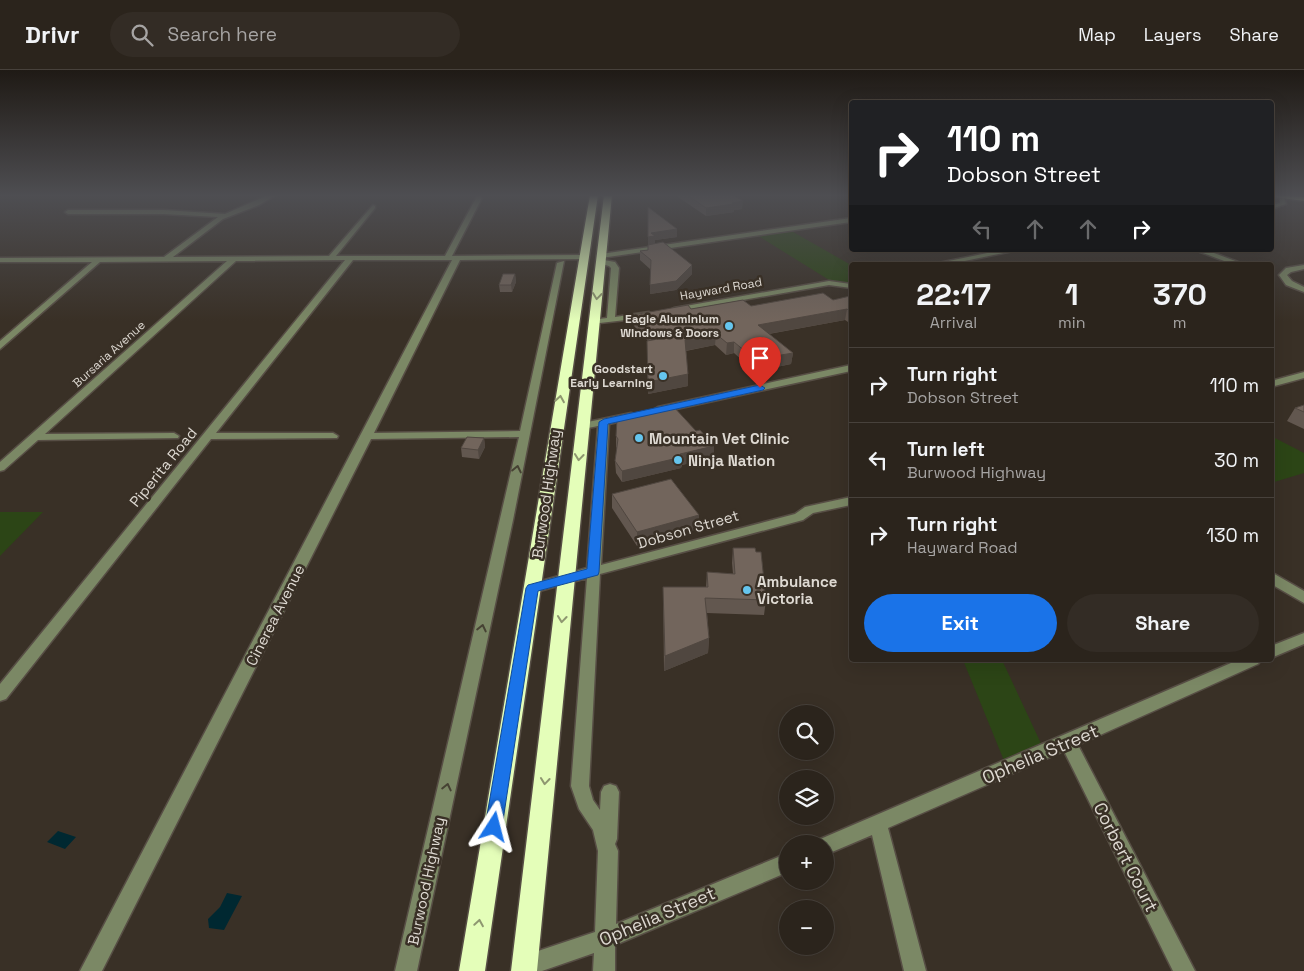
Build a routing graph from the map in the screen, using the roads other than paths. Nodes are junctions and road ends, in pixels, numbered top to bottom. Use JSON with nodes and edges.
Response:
{"nodes":[{"id":1,"x":196,"y":237,"type":"edge"},
{"id":2,"x":349,"y":237,"type":"edge"},
{"id":3,"x":461,"y":237,"type":"edge"},
{"id":4,"x":587,"y":237,"type":"edge"},
{"id":5,"x":603,"y":237,"type":"edge"},
{"id":6,"x":739,"y":237,"type":"edge"},
{"id":7,"x":1003,"y":252,"type":"edge"},
{"id":8,"x":1205,"y":252,"type":"edge"},
{"id":9,"x":584,"y":257,"type":"junction"},
{"id":10,"x":452,"y":258,"type":"junction"},
{"id":11,"x":601,"y":258,"type":"junction"},
{"id":12,"x":166,"y":259,"type":"junction"},
{"id":13,"x":234,"y":259,"type":"junction"},
{"id":14,"x":330,"y":259,"type":"junction"},
{"id":15,"x":350,"y":259,"type":"junction"},
{"id":16,"x":0,"y":260,"type":"edge"},
{"id":17,"x":98,"y":260,"type":"junction"},
{"id":18,"x":949,"y":262,"type":"edge"},
{"id":19,"x":1233,"y":262,"type":"edge"},
{"id":20,"x":1304,"y":267,"type":"edge"},
{"id":21,"x":560,"y":268,"type":"dead end"},
{"id":22,"x":849,"y":286,"type":"edge"},
{"id":23,"x":1304,"y":290,"type":"edge"},
{"id":24,"x":611,"y":320,"type":"junction"},
{"id":25,"x":594,"y":322,"type":"junction"},
{"id":26,"x":0,"y":346,"type":"edge"},
{"id":27,"x":849,"y":368,"type":"edge"},
{"id":28,"x":1304,"y":375,"type":"edge"},
{"id":29,"x":1274,"y":383,"type":"edge"},
{"id":30,"x":604,"y":422,"type":"junction"},
{"id":31,"x":582,"y":426,"type":"junction"},
{"id":32,"x":524,"y":434,"type":"junction"},
{"id":33,"x":174,"y":436,"type":"dead end"},
{"id":34,"x":208,"y":436,"type":"junction"},
{"id":35,"x":333,"y":436,"type":"dead end"},
{"id":36,"x":367,"y":436,"type":"junction"},
{"id":37,"x":35,"y":437,"type":"junction"},
{"id":38,"x":0,"y":468,"type":"edge"},
{"id":39,"x":849,"y":501,"type":"edge"},
{"id":40,"x":593,"y":572,"type":"junction"},
{"id":41,"x":1274,"y":579,"type":"edge"},
{"id":42,"x":566,"y":580,"type":"junction"},
{"id":43,"x":532,"y":588,"type":"junction"},
{"id":44,"x":1304,"y":598,"type":"edge"},
{"id":45,"x":1304,"y":638,"type":"edge"},
{"id":46,"x":1274,"y":651,"type":"edge"},
{"id":47,"x":1249,"y":662,"type":"edge"},
{"id":48,"x":0,"y":695,"type":"edge"},
{"id":49,"x":1068,"y":742,"type":"junction"},
{"id":50,"x":610,"y":792,"type":"dead end"},
{"id":51,"x":878,"y":823,"type":"junction"},
{"id":52,"x":834,"y":842,"type":"edge"},
{"id":53,"x":608,"y":852,"type":"junction"},
{"id":54,"x":779,"y":866,"type":"edge"},
{"id":55,"x":605,"y":939,"type":"junction"},
{"id":56,"x":525,"y":968,"type":"edge"},
{"id":57,"x":91,"y":971,"type":"edge"},
{"id":58,"x":406,"y":971,"type":"edge"},
{"id":59,"x":472,"y":971,"type":"edge"},
{"id":60,"x":604,"y":971,"type":"edge"},
{"id":61,"x":915,"y":971,"type":"edge"},
{"id":62,"x":1184,"y":971,"type":"edge"}],
"edges":[{"from":1,"to":12,"type":"street"},
{"from":2,"to":14,"type":"street"},
{"from":3,"to":10,"type":"street","name":"Cinerea Avenue"},
{"from":4,"to":9,"type":"highway","name":"Burwood Highway"},
{"from":5,"to":11,"type":"highway","name":"Burwood Highway"},
{"from":6,"to":11,"type":"street"},
{"from":7,"to":18,"type":"street"},
{"from":8,"to":19,"type":"street"},
{"from":9,"to":10,"type":"street"},
{"from":9,"to":11,"type":"highway"},
{"from":43,"to":9,"type":"highway","name":"Burwood Highway","one_way":true},
{"from":10,"to":15,"type":"street"},
{"from":10,"to":36,"type":"street","name":"Cinerea Avenue"},
{"from":11,"to":24,"type":"street"},
{"from":11,"to":25,"type":"highway","name":"Burwood Highway","one_way":true},
{"from":12,"to":13,"type":"street"},
{"from":12,"to":17,"type":"street"},
{"from":13,"to":14,"type":"street"},
{"from":13,"to":37,"type":"street","name":"Bursaria Avenue"},
{"from":14,"to":15,"type":"street"},
{"from":15,"to":34,"type":"street","name":"Piperita Road"},
{"from":16,"to":17,"type":"street"},
{"from":17,"to":26,"type":"street"},
{"from":20,"to":23,"type":"street"},
{"from":21,"to":32,"type":"street","name":"Burwood Highway"},
{"from":22,"to":24,"type":"street","name":"Hayward Road"},
{"from":24,"to":25,"type":"street","name":"Hayward Road"},
{"from":25,"to":31,"type":"highway","name":"Burwood Highway"},
{"from":27,"to":30,"type":"street"},
{"from":28,"to":29,"type":"street"},
{"from":30,"to":31,"type":"street"},
{"from":30,"to":40,"type":"street"},
{"from":31,"to":42,"type":"highway","name":"Burwood Highway","one_way":true},
{"from":32,"to":36,"type":"street"},
{"from":58,"to":32,"type":"street","name":"Burwood Highway","one_way":true},
{"from":33,"to":37,"type":"street"},
{"from":34,"to":35,"type":"street"},
{"from":34,"to":48,"type":"street","name":"Piperita Road"},
{"from":36,"to":57,"type":"street","name":"Cinerea Avenue"},
{"from":37,"to":38,"type":"street","name":"Bursaria Avenue"},
{"from":39,"to":40,"type":"street","name":"Dobson Street"},
{"from":40,"to":42,"type":"street","name":"Dobson Street"},
{"from":40,"to":53,"type":"street"},
{"from":41,"to":44,"type":"street"},
{"from":42,"to":43,"type":"street","name":"Dobson Street"},
{"from":42,"to":56,"type":"highway","name":"Burwood Highway","one_way":true},
{"from":59,"to":43,"type":"highway","name":"Burwood Highway","one_way":true},
{"from":45,"to":46,"type":"street"},
{"from":47,"to":49,"type":"street","name":"Ophelia Street"},
{"from":49,"to":51,"type":"street","name":"Ophelia Street"},
{"from":49,"to":62,"type":"street","name":"Corbert Court"},
{"from":50,"to":53,"type":"street"},
{"from":51,"to":52,"type":"street","name":"Ophelia Street"},
{"from":51,"to":61,"type":"street"},
{"from":53,"to":55,"type":"street"},
{"from":54,"to":55,"type":"street","name":"Ophelia Street"},
{"from":55,"to":56,"type":"street","name":"Ophelia Street"},
{"from":55,"to":60,"type":"street"}]}
